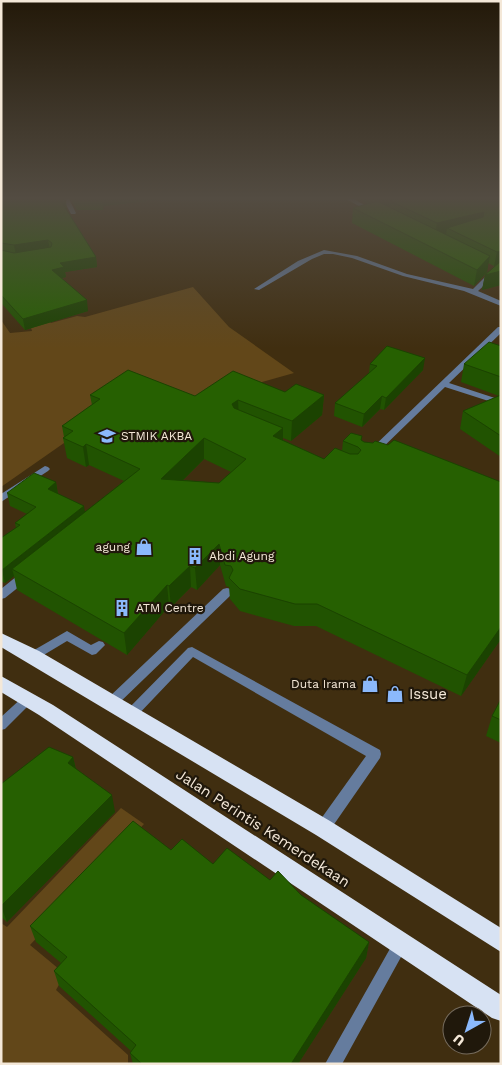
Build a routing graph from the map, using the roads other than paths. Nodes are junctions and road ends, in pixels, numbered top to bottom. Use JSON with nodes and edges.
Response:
{"nodes":[{"id":1,"x":486,"y":267,"type":"edge"},
{"id":2,"x":498,"y":269,"type":"edge"},
{"id":3,"x":257,"y":289,"type":"dead end"},
{"id":4,"x":474,"y":292,"type":"junction"},
{"id":5,"x":501,"y":304,"type":"edge"},
{"id":6,"x":501,"y":329,"type":"edge"},
{"id":7,"x":444,"y":384,"type":"junction"},
{"id":8,"x":501,"y":403,"type":"edge"},
{"id":9,"x":365,"y":459,"type":"edge"},
{"id":10,"x":45,"y":469,"type":"dead end"},
{"id":11,"x":1,"y":499,"type":"edge"},
{"id":12,"x":32,"y":570,"type":"edge"},
{"id":13,"x":227,"y":592,"type":"dead end"},
{"id":14,"x":1,"y":595,"type":"edge"},
{"id":15,"x":1,"y":639,"type":"edge"},
{"id":16,"x":99,"y":644,"type":"dead end"},
{"id":17,"x":33,"y":656,"type":"junction"},
{"id":18,"x":1,"y":683,"type":"edge"},
{"id":19,"x":28,"y":699,"type":"junction"},
{"id":20,"x":112,"y":702,"type":"junction"},
{"id":21,"x":130,"y":715,"type":"junction"},
{"id":22,"x":1,"y":726,"type":"edge"},
{"id":23,"x":323,"y":828,"type":"junction"},
{"id":24,"x":501,"y":941,"type":"edge"},
{"id":25,"x":402,"y":942,"type":"junction"},
{"id":26,"x":501,"y":1009,"type":"edge"},
{"id":27,"x":332,"y":1064,"type":"edge"}],
"edges":[{"from":1,"to":2,"type":"street"},
{"from":2,"to":4,"type":"street"},
{"from":3,"to":4,"type":"street"},
{"from":4,"to":5,"type":"street"},
{"from":6,"to":7,"type":"street"},
{"from":7,"to":8,"type":"street"},
{"from":7,"to":9,"type":"street"},
{"from":10,"to":11,"type":"street"},
{"from":12,"to":14,"type":"street"},
{"from":13,"to":20,"type":"street"},
{"from":15,"to":17,"type":"highway","name":"Jalan Perintis Kemerdekaan"},
{"from":16,"to":17,"type":"street"},
{"from":17,"to":20,"type":"highway","name":"Jalan Perintis Kemerdekaan"},
{"from":18,"to":19,"type":"highway","name":"Jalan Perintis Kemerdekaan"},
{"from":19,"to":22,"type":"street"},
{"from":19,"to":25,"type":"highway","name":"Jalan Perintis Kemerdekaan"},
{"from":20,"to":21,"type":"highway","name":"Jalan Perintis Kemerdekaan"},
{"from":21,"to":23,"type":"highway","name":"Jalan Perintis Kemerdekaan"},
{"from":21,"to":23,"type":"street"},
{"from":23,"to":24,"type":"highway","name":"Jalan Perintis Kemerdekaan"},
{"from":25,"to":26,"type":"highway","name":"Jalan Perintis Kemerdekaan"},
{"from":25,"to":27,"type":"street"}]}
